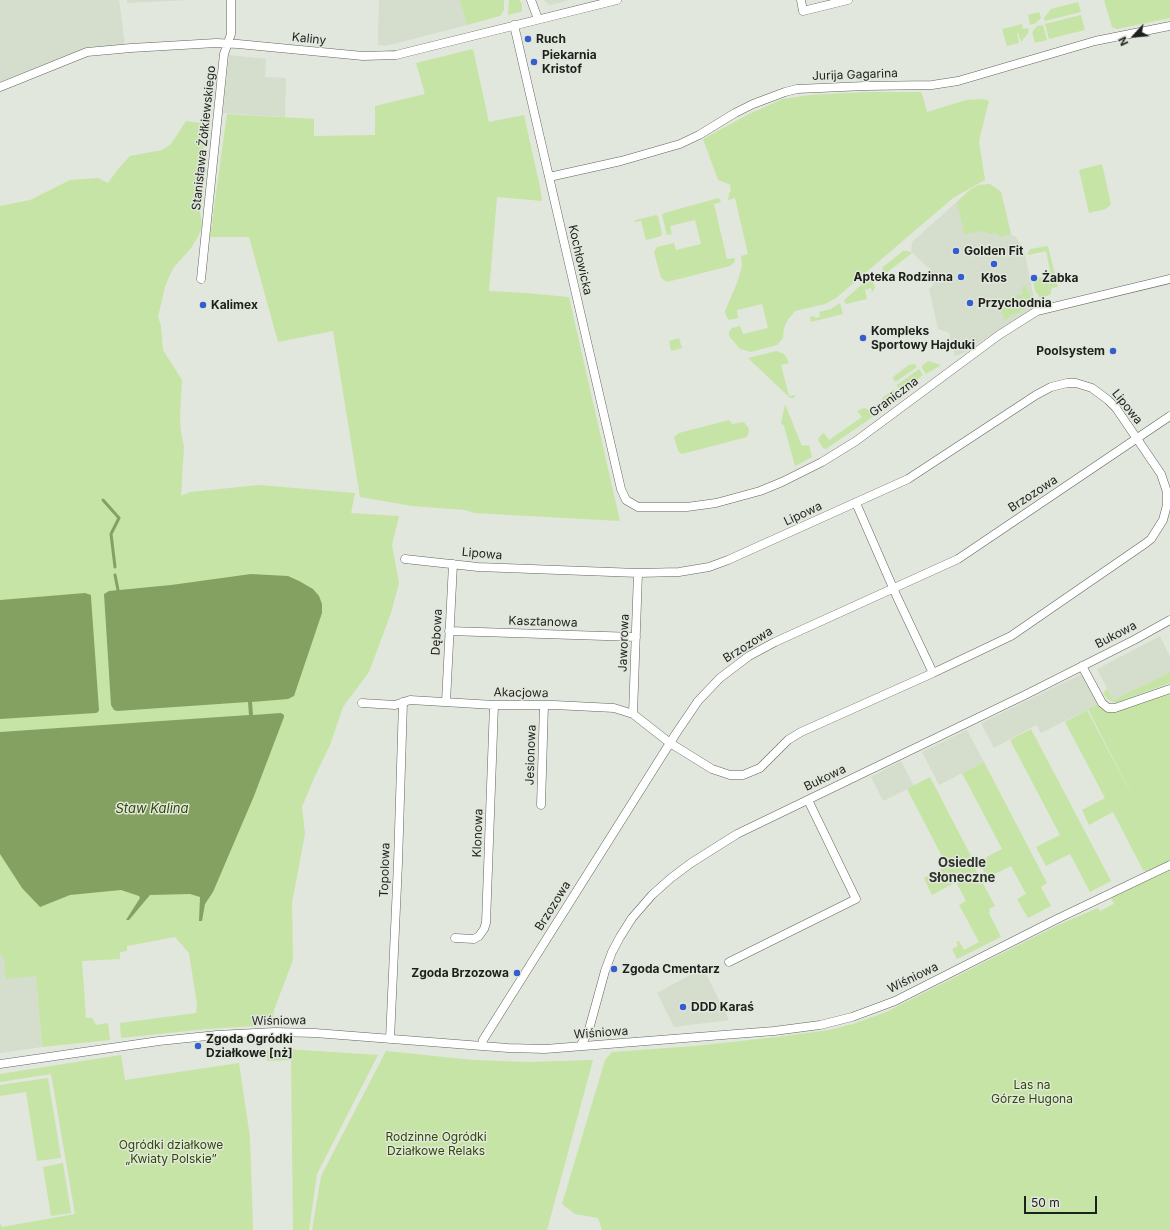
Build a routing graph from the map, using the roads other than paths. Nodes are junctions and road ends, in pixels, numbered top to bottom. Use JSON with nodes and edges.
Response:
{"nodes":[{"id":1,"x":231,"y":0,"type":"edge"},
{"id":2,"x":531,"y":0,"type":"edge"},
{"id":3,"x":617,"y":0,"type":"edge"},
{"id":4,"x":801,"y":0,"type":"edge"},
{"id":5,"x":848,"y":0,"type":"edge"},
{"id":6,"x":538,"y":19,"type":"junction"},
{"id":7,"x":514,"y":25,"type":"junction"},
{"id":8,"x":1170,"y":26,"type":"edge"},
{"id":9,"x":227,"y":43,"type":"junction"},
{"id":10,"x":0,"y":87,"type":"edge"},
{"id":11,"x":549,"y":177,"type":"junction"},
{"id":12,"x":201,"y":279,"type":"dead end"},
{"id":13,"x":1170,"y":279,"type":"edge"},
{"id":14,"x":1170,"y":416,"type":"edge"},
{"id":15,"x":1137,"y":439,"type":"junction"},
{"id":16,"x":626,"y":500,"type":"joint"},
{"id":17,"x":856,"y":503,"type":"junction"},
{"id":18,"x":405,"y":559,"type":"dead end"},
{"id":19,"x":453,"y":564,"type":"junction"},
{"id":20,"x":638,"y":573,"type":"junction"},
{"id":21,"x":894,"y":589,"type":"junction"},
{"id":22,"x":1170,"y":620,"type":"edge"},
{"id":23,"x":449,"y":631,"type":"junction"},
{"id":24,"x":636,"y":637,"type":"junction"},
{"id":25,"x":1082,"y":666,"type":"junction"},
{"id":26,"x":933,"y":673,"type":"junction"},
{"id":27,"x":1170,"y":689,"type":"edge"},
{"id":28,"x":403,"y":702,"type":"junction"},
{"id":29,"x":446,"y":702,"type":"junction"},
{"id":30,"x":362,"y":703,"type":"dead end"},
{"id":31,"x":494,"y":705,"type":"junction"},
{"id":32,"x":544,"y":705,"type":"junction"},
{"id":33,"x":633,"y":714,"type":"junction"},
{"id":34,"x":670,"y":742,"type":"junction"},
{"id":35,"x":808,"y":800,"type":"junction"},
{"id":36,"x":541,"y":805,"type":"dead end"},
{"id":37,"x":1170,"y":865,"type":"edge"},
{"id":38,"x":455,"y":938,"type":"dead end"},
{"id":39,"x":729,"y":962,"type":"dead end"},
{"id":40,"x":390,"y":1039,"type":"junction"},
{"id":41,"x":482,"y":1046,"type":"junction"},
{"id":42,"x":580,"y":1046,"type":"junction"},
{"id":43,"x":0,"y":1064,"type":"edge"}],
"edges":[{"from":1,"to":9,"type":"street","name":"Stanisława Żółkiewskiego"},
{"from":2,"to":6,"type":"street"},
{"from":3,"to":6,"type":"street","name":"Kaliny"},
{"from":4,"to":5,"type":"street"},
{"from":6,"to":7,"type":"street","name":"Kaliny"},
{"from":7,"to":9,"type":"street","name":"Kaliny"},
{"from":7,"to":11,"type":"street","name":"Kochłowicka"},
{"from":8,"to":11,"type":"street","name":"Jurija Gagarina"},
{"from":9,"to":10,"type":"street","name":"Kaliny"},
{"from":9,"to":12,"type":"street","name":"Stanisława Żółkiewskiego"},
{"from":11,"to":16,"type":"street","name":"Kochłowicka"},
{"from":13,"to":16,"type":"street","name":"Graniczna"},
{"from":14,"to":15,"type":"street","name":"Brzozowa"},
{"from":15,"to":17,"type":"street","name":"Lipowa"},
{"from":15,"to":21,"type":"street","name":"Brzozowa"},
{"from":15,"to":26,"type":"street","name":"Lipowa"},
{"from":17,"to":20,"type":"street","name":"Lipowa"},
{"from":17,"to":21,"type":"street"},
{"from":18,"to":19,"type":"street","name":"Lipowa"},
{"from":19,"to":20,"type":"street","name":"Lipowa"},
{"from":19,"to":23,"type":"street","name":"Dębowa"},
{"from":20,"to":24,"type":"street","name":"Jaworowa"},
{"from":21,"to":26,"type":"street"},
{"from":21,"to":34,"type":"street","name":"Brzozowa"},
{"from":22,"to":25,"type":"street","name":"Bukowa"},
{"from":23,"to":24,"type":"street","name":"Kasztanowa"},
{"from":23,"to":29,"type":"street","name":"Dębowa"},
{"from":24,"to":33,"type":"street","name":"Jaworowa"},
{"from":25,"to":27,"type":"street"},
{"from":25,"to":35,"type":"street","name":"Bukowa"},
{"from":26,"to":34,"type":"street","name":"Lipowa"},
{"from":28,"to":29,"type":"street","name":"Akacjowa"},
{"from":28,"to":30,"type":"street","name":"Akacjowa"},
{"from":28,"to":40,"type":"street","name":"Topolowa"},
{"from":29,"to":31,"type":"street","name":"Akacjowa"},
{"from":31,"to":32,"type":"street","name":"Akacjowa"},
{"from":31,"to":38,"type":"street","name":"Klonowa"},
{"from":32,"to":33,"type":"street","name":"Akacjowa"},
{"from":32,"to":36,"type":"street","name":"Jesionowa"},
{"from":33,"to":34,"type":"street","name":"Akacjowa"},
{"from":34,"to":41,"type":"street","name":"Brzozowa"},
{"from":35,"to":39,"type":"street"},
{"from":35,"to":42,"type":"street","name":"Bukowa"},
{"from":37,"to":42,"type":"street","name":"Wiśniowa"},
{"from":40,"to":41,"type":"street","name":"Wiśniowa"},
{"from":40,"to":43,"type":"street","name":"Wiśniowa"},
{"from":41,"to":42,"type":"street","name":"Wiśniowa"}]}
